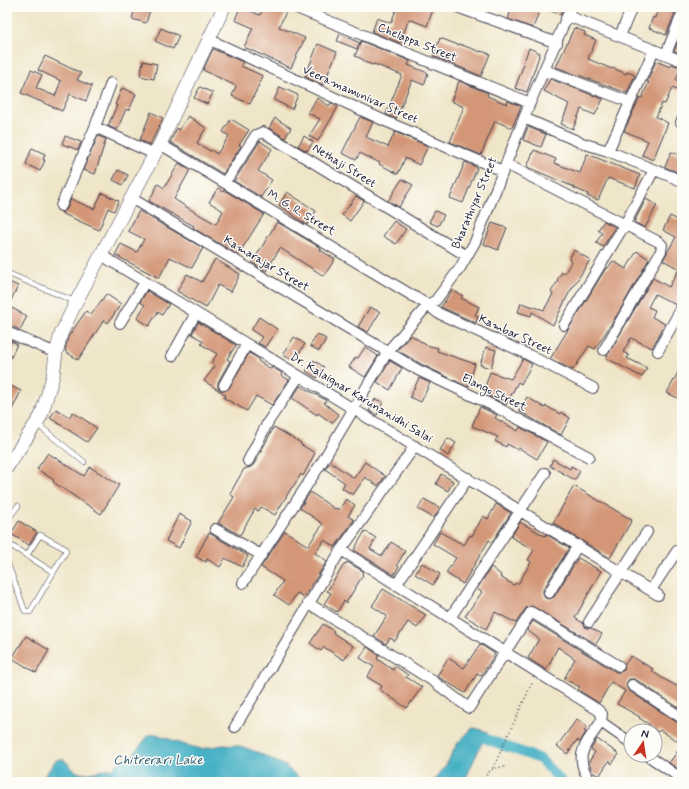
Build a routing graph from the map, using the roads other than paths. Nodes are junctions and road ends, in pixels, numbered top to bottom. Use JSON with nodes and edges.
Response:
{"nodes":[{"id":1,"x":224,"y":7,"type":"edge"},
{"id":2,"x":294,"y":7,"type":"edge"},
{"id":3,"x":457,"y":7,"type":"edge"},
{"id":4,"x":632,"y":7,"type":"edge"},
{"id":5,"x":570,"y":11,"type":"edge"},
{"id":6,"x":682,"y":14,"type":"edge"},
{"id":7,"x":620,"y":36,"type":"junction"},
{"id":8,"x":208,"y":39,"type":"junction"},
{"id":9,"x":557,"y":44,"type":"junction"},
{"id":10,"x":654,"y":50,"type":"junction"},
{"id":11,"x":666,"y":54,"type":"junction"},
{"id":12,"x":682,"y":61,"type":"edge"},
{"id":13,"x":545,"y":70,"type":"junction"},
{"id":14,"x":111,"y":83,"type":"dead end"},
{"id":15,"x":630,"y":102,"type":"junction"},
{"id":16,"x":530,"y":103,"type":"junction"},
{"id":17,"x":524,"y":118,"type":"junction"},
{"id":18,"x":95,"y":127,"type":"junction"},
{"id":19,"x":157,"y":149,"type":"junction"},
{"id":20,"x":608,"y":152,"type":"junction"},
{"id":21,"x":504,"y":168,"type":"junction"},
{"id":22,"x":654,"y":170,"type":"junction"},
{"id":23,"x":682,"y":181,"type":"edge"},
{"id":24,"x":225,"y":182,"type":"junction"},
{"id":25,"x":131,"y":198,"type":"junction"},
{"id":26,"x":61,"y":206,"type":"dead end"},
{"id":27,"x":625,"y":224,"type":"junction"},
{"id":28,"x":101,"y":255,"type":"junction"},
{"id":29,"x":467,"y":256,"type":"junction"},
{"id":30,"x":7,"y":273,"type":"edge"},
{"id":31,"x":145,"y":282,"type":"junction"},
{"id":32,"x":76,"y":302,"type":"junction"},
{"id":33,"x":428,"y":305,"type":"junction"},
{"id":34,"x":682,"y":307,"type":"edge"},
{"id":35,"x":196,"y":313,"type":"junction"},
{"id":36,"x":120,"y":323,"type":"dead end"},
{"id":37,"x":564,"y":325,"type":"dead end"},
{"id":38,"x":7,"y":332,"type":"edge"},
{"id":39,"x":247,"y":344,"type":"junction"},
{"id":40,"x":604,"y":350,"type":"dead end"},
{"id":41,"x":658,"y":351,"type":"dead end"},
{"id":42,"x":388,"y":352,"type":"junction"},
{"id":43,"x":56,"y":353,"type":"junction"},
{"id":44,"x":172,"y":356,"type":"dead end"},
{"id":45,"x":299,"y":376,"type":"junction"},
{"id":46,"x":224,"y":385,"type":"dead end"},
{"id":47,"x":593,"y":388,"type":"dead end"},
{"id":48,"x":353,"y":408,"type":"junction"},
{"id":49,"x":36,"y":423,"type":"junction"},
{"id":50,"x":415,"y":446,"type":"junction"},
{"id":51,"x":589,"y":457,"type":"dead end"},
{"id":52,"x":248,"y":460,"type":"dead end"},
{"id":53,"x":84,"y":462,"type":"dead end"},
{"id":54,"x":7,"y":467,"type":"edge"},
{"id":55,"x":545,"y":473,"type":"dead end"},
{"id":56,"x":468,"y":478,"type":"junction"},
{"id":57,"x":18,"y":506,"type":"dead end"},
{"id":58,"x":521,"y":511,"type":"junction"},
{"id":59,"x":7,"y":520,"type":"edge"},
{"id":60,"x":215,"y":529,"type":"dead end"},
{"id":61,"x":647,"y":532,"type":"dead end"},
{"id":62,"x":7,"y":543,"type":"edge"},
{"id":63,"x":578,"y":545,"type":"junction"},
{"id":64,"x":341,"y":550,"type":"junction"},
{"id":65,"x":677,"y":551,"type":"dead end"},
{"id":66,"x":27,"y":555,"type":"junction"},
{"id":67,"x":261,"y":556,"type":"junction"},
{"id":68,"x":7,"y":562,"type":"edge"},
{"id":69,"x":53,"y":572,"type":"junction"},
{"id":70,"x":622,"y":572,"type":"junction"},
{"id":71,"x":243,"y":583,"type":"dead end"},
{"id":72,"x":396,"y":584,"type":"junction"},
{"id":73,"x":549,"y":593,"type":"dead end"},
{"id":74,"x":308,"y":603,"type":"junction"},
{"id":75,"x":450,"y":618,"type":"junction"},
{"id":76,"x":589,"y":622,"type":"dead end"},
{"id":77,"x":504,"y":652,"type":"junction"},
{"id":78,"x":619,"y":666,"type":"dead end"},
{"id":79,"x":632,"y":686,"type":"dead end"},
{"id":80,"x":682,"y":718,"type":"edge"},
{"id":81,"x":601,"y":722,"type":"junction"},
{"id":82,"x":235,"y":727,"type":"dead end"},
{"id":83,"x":623,"y":737,"type":"edge"},
{"id":84,"x":658,"y":763,"type":"edge"},
{"id":85,"x":682,"y":780,"type":"edge"},
{"id":86,"x":591,"y":782,"type":"edge"}],
"edges":[{"from":1,"to":8,"type":"street"},
{"from":2,"to":16,"type":"street","name":"Chelappa Street"},
{"from":3,"to":9,"type":"street"},
{"from":4,"to":7,"type":"street"},
{"from":5,"to":7,"type":"street"},
{"from":5,"to":9,"type":"street","name":"Bharathiyar Street"},
{"from":6,"to":11,"type":"street"},
{"from":7,"to":10,"type":"street"},
{"from":8,"to":19,"type":"street"},
{"from":8,"to":21,"type":"street","name":"Veeramamunivar Street"},
{"from":9,"to":13,"type":"street","name":"Bharathiyar Street"},
{"from":10,"to":11,"type":"street"},
{"from":10,"to":15,"type":"street"},
{"from":11,"to":12,"type":"street"},
{"from":13,"to":15,"type":"street"},
{"from":13,"to":16,"type":"street","name":"Bharathiyar Street"},
{"from":14,"to":18,"type":"street"},
{"from":15,"to":20,"type":"street"},
{"from":16,"to":17,"type":"street","name":"Bharathiyar Street"},
{"from":17,"to":20,"type":"street"},
{"from":17,"to":21,"type":"street","name":"Bharathiyar Street"},
{"from":18,"to":19,"type":"street","name":"M. G. R. Street"},
{"from":18,"to":26,"type":"street"},
{"from":19,"to":24,"type":"street","name":"M. G. R. Street"},
{"from":19,"to":25,"type":"street"},
{"from":20,"to":22,"type":"street"},
{"from":21,"to":27,"type":"street","name":"Veeramamunivar Street"},
{"from":21,"to":29,"type":"street","name":"Bharathiyar Street"},
{"from":22,"to":23,"type":"street"},
{"from":22,"to":27,"type":"street"},
{"from":24,"to":29,"type":"street","name":"Nethaji Street"},
{"from":24,"to":33,"type":"street","name":"M. G. R. Street"},
{"from":25,"to":28,"type":"street"},
{"from":25,"to":42,"type":"street","name":"Kamarajar Street"},
{"from":27,"to":37,"type":"street"},
{"from":27,"to":40,"type":"street","name":"Veeramamunivar Street"},
{"from":28,"to":31,"type":"street","name":"Dr. Kalaignar Karunanidhi Salai"},
{"from":28,"to":32,"type":"street"},
{"from":29,"to":33,"type":"street","name":"Bharathiyar Street"},
{"from":30,"to":32,"type":"lane"},
{"from":31,"to":35,"type":"street","name":"Dr. Kalaignar Karunanidhi Salai"},
{"from":31,"to":36,"type":"street"},
{"from":32,"to":43,"type":"street"},
{"from":33,"to":42,"type":"street","name":"Bharathiyar Street"},
{"from":33,"to":47,"type":"street","name":"Kambar Street"},
{"from":34,"to":41,"type":"street"},
{"from":35,"to":39,"type":"street","name":"Dr. Kalaignar Karunanidhi Salai"},
{"from":35,"to":44,"type":"street"},
{"from":38,"to":43,"type":"street"},
{"from":39,"to":45,"type":"street","name":"Dr. Kalaignar Karunanidhi Salai"},
{"from":39,"to":46,"type":"street"},
{"from":42,"to":48,"type":"street","name":"Bharathiyar Street"},
{"from":42,"to":51,"type":"street","name":"Elango Street"},
{"from":43,"to":49,"type":"street"},
{"from":45,"to":48,"type":"street","name":"Dr. Kalaignar Karunanidhi Salai"},
{"from":45,"to":52,"type":"street"},
{"from":48,"to":50,"type":"street","name":"Dr. Kalaignar Karunanidhi Salai"},
{"from":48,"to":67,"type":"street","name":"Bharathiyar Street"},
{"from":49,"to":53,"type":"lane"},
{"from":49,"to":54,"type":"street"},
{"from":50,"to":56,"type":"street","name":"Dr. Kalaignar Karunanidhi Salai"},
{"from":50,"to":64,"type":"street"},
{"from":55,"to":58,"type":"street"},
{"from":56,"to":58,"type":"street","name":"Dr. Kalaignar Karunanidhi Salai"},
{"from":56,"to":72,"type":"street"},
{"from":57,"to":59,"type":"lane"},
{"from":58,"to":63,"type":"street","name":"Dr. Kalaignar Karunanidhi Salai"},
{"from":58,"to":75,"type":"street"},
{"from":60,"to":67,"type":"street"},
{"from":61,"to":70,"type":"street"},
{"from":62,"to":66,"type":"lane"},
{"from":63,"to":70,"type":"street","name":"Dr. Kalaignar Karunanidhi Salai"},
{"from":63,"to":73,"type":"street"},
{"from":64,"to":72,"type":"street"},
{"from":64,"to":74,"type":"street"},
{"from":65,"to":70,"type":"street","name":"Dr. Kalaignar Karunanidhi Salai"},
{"from":66,"to":69,"type":"lane"},
{"from":66,"to":69,"type":"lane"},
{"from":67,"to":71,"type":"street","name":"Bharathiyar Street"},
{"from":68,"to":69,"type":"lane"},
{"from":70,"to":76,"type":"street"},
{"from":72,"to":75,"type":"street"},
{"from":74,"to":77,"type":"street"},
{"from":74,"to":82,"type":"street"},
{"from":75,"to":77,"type":"street"},
{"from":77,"to":78,"type":"street"},
{"from":77,"to":81,"type":"street"},
{"from":79,"to":80,"type":"street"},
{"from":81,"to":83,"type":"street"},
{"from":81,"to":86,"type":"street"},
{"from":84,"to":85,"type":"street"}]}
